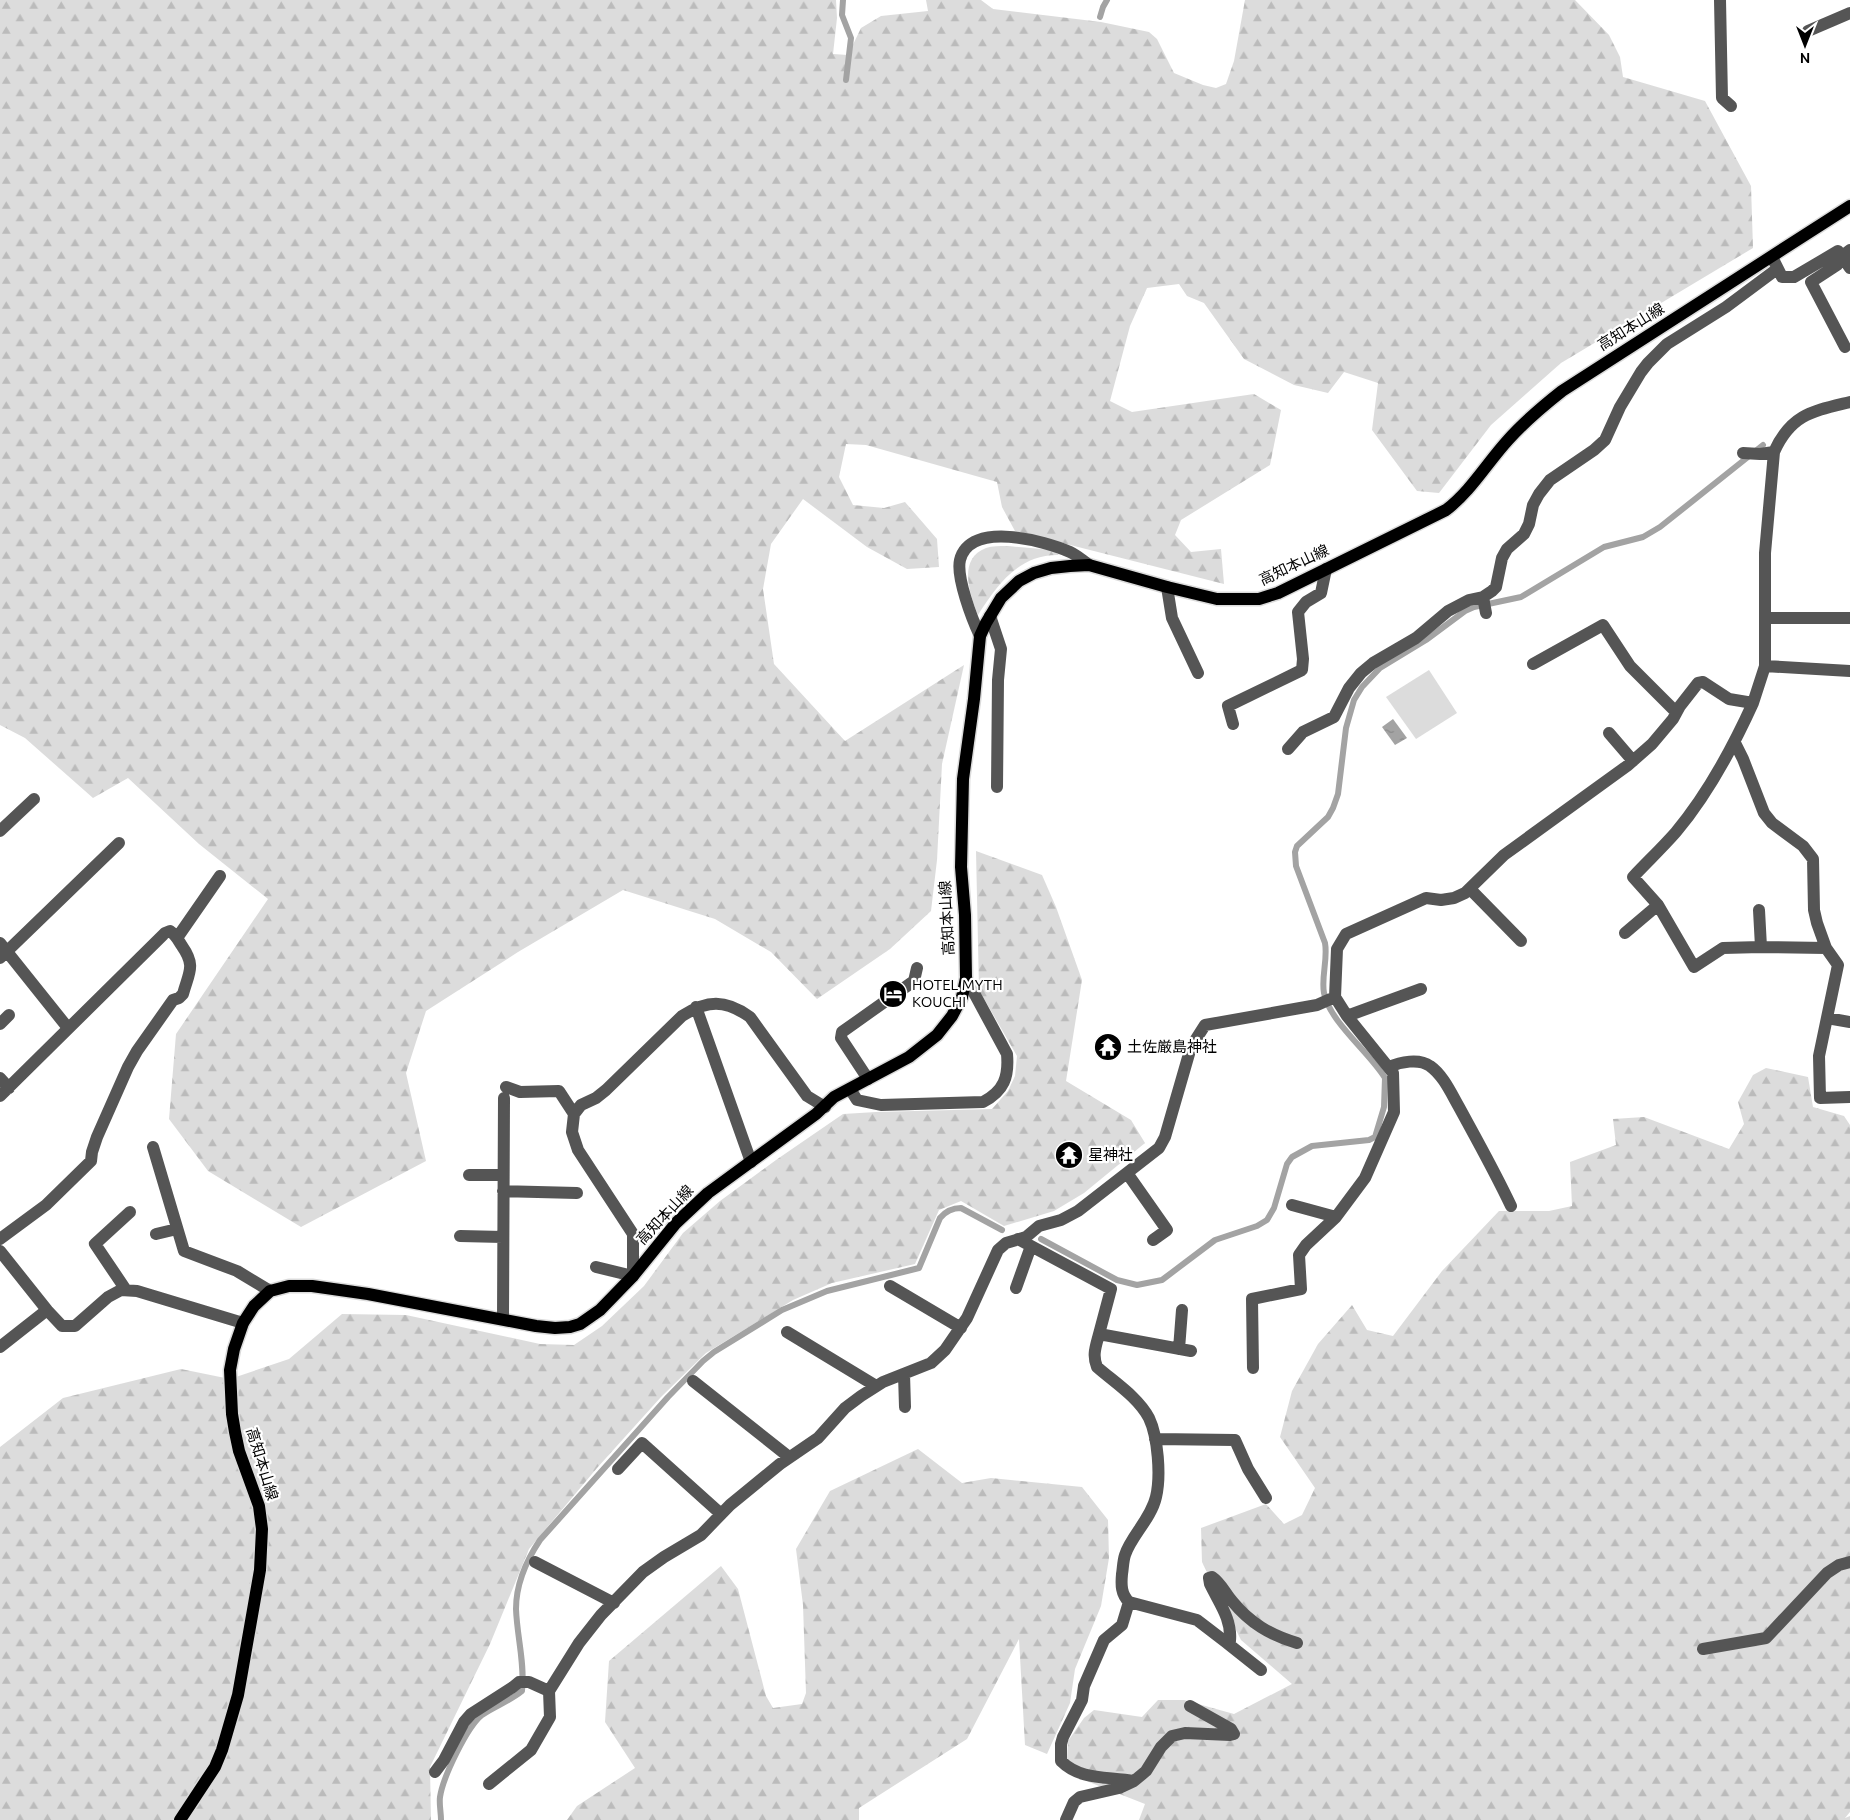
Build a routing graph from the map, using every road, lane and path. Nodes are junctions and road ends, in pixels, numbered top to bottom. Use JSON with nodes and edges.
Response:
{"nodes":[{"id":1,"x":1720,"y":0,"type":"edge"},
{"id":2,"x":1850,"y":13,"type":"edge"},
{"id":3,"x":1808,"y":31,"type":"dead end"},
{"id":4,"x":1731,"y":106,"type":"dead end"},
{"id":5,"x":1850,"y":206,"type":"edge"},
{"id":6,"x":1846,"y":253,"type":"edge"},
{"id":7,"x":1773,"y":257,"type":"junction"},
{"id":8,"x":1850,"y":268,"type":"edge"},
{"id":9,"x":1777,"y":269,"type":"junction"},
{"id":10,"x":1845,"y":347,"type":"dead end"},
{"id":11,"x":1850,"y":402,"type":"edge"},
{"id":12,"x":1774,"y":452,"type":"junction"},
{"id":13,"x":1743,"y":453,"type":"dead end"},
{"id":14,"x":1089,"y":565,"type":"junction"},
{"id":15,"x":1326,"y":569,"type":"junction"},
{"id":16,"x":1167,"y":587,"type":"junction"},
{"id":17,"x":1483,"y":598,"type":"junction"},
{"id":18,"x":1486,"y":613,"type":"dead end"},
{"id":19,"x":990,"y":616,"type":"junction"},
{"id":20,"x":1765,"y":618,"type":"junction"},
{"id":21,"x":1850,"y":618,"type":"edge"},
{"id":22,"x":980,"y":636,"type":"junction"},
{"id":23,"x":1533,"y":664,"type":"dead end"},
{"id":24,"x":1765,"y":666,"type":"junction"},
{"id":25,"x":1198,"y":672,"type":"dead end"},
{"id":26,"x":1850,"y":672,"type":"edge"},
{"id":27,"x":1753,"y":703,"type":"junction"},
{"id":28,"x":1676,"y":712,"type":"junction"},
{"id":29,"x":1233,"y":724,"type":"dead end"},
{"id":30,"x":1609,"y":733,"type":"dead end"},
{"id":31,"x":1735,"y":743,"type":"junction"},
{"id":32,"x":1288,"y":749,"type":"dead end"},
{"id":33,"x":1633,"y":761,"type":"junction"},
{"id":34,"x":997,"y":787,"type":"dead end"},
{"id":35,"x":34,"y":799,"type":"dead end"},
{"id":36,"x":0,"y":831,"type":"edge"},
{"id":37,"x":119,"y":842,"type":"dead end"},
{"id":38,"x":220,"y":876,"type":"dead end"},
{"id":39,"x":1470,"y":889,"type":"junction"},
{"id":40,"x":1658,"y":905,"type":"junction"},
{"id":41,"x":1758,"y":910,"type":"dead end"},
{"id":42,"x":1625,"y":933,"type":"dead end"},
{"id":43,"x":177,"y":938,"type":"junction"},
{"id":44,"x":1521,"y":941,"type":"dead end"},
{"id":45,"x":1761,"y":947,"type":"junction"},
{"id":46,"x":1826,"y":948,"type":"junction"},
{"id":47,"x":2,"y":950,"type":"edge"},
{"id":48,"x":917,"y":968,"type":"dead end"},
{"id":49,"x":966,"y":978,"type":"junction"},
{"id":50,"x":1421,"y":989,"type":"dead end"},
{"id":51,"x":1335,"y":997,"type":"junction"},
{"id":52,"x":696,"y":1007,"type":"junction"},
{"id":53,"x":1347,"y":1016,"type":"junction"},
{"id":54,"x":1827,"y":1018,"type":"junction"},
{"id":55,"x":1850,"y":1022,"type":"edge"},
{"id":56,"x":68,"y":1028,"type":"junction"},
{"id":57,"x":1389,"y":1067,"type":"junction"},
{"id":58,"x":868,"y":1079,"type":"junction"},
{"id":59,"x":3,"y":1087,"type":"edge"},
{"id":60,"x":850,"y":1089,"type":"junction"},
{"id":61,"x":1850,"y":1097,"type":"edge"},
{"id":62,"x":825,"y":1107,"type":"junction"},
{"id":63,"x":574,"y":1114,"type":"junction"},
{"id":64,"x":152,"y":1147,"type":"dead end"},
{"id":65,"x":751,"y":1162,"type":"junction"},
{"id":66,"x":1127,"y":1173,"type":"junction"},
{"id":67,"x":469,"y":1175,"type":"dead end"},
{"id":68,"x":503,"y":1175,"type":"junction"},
{"id":69,"x":503,"y":1191,"type":"junction"},
{"id":70,"x":577,"y":1193,"type":"dead end"},
{"id":71,"x":1292,"y":1205,"type":"dead end"},
{"id":72,"x":1511,"y":1206,"type":"dead end"},
{"id":73,"x":130,"y":1212,"type":"dead end"},
{"id":74,"x":1336,"y":1217,"type":"junction"},
{"id":75,"x":177,"y":1229,"type":"junction"},
{"id":76,"x":156,"y":1234,"type":"dead end"},
{"id":77,"x":460,"y":1236,"type":"dead end"},
{"id":78,"x":503,"y":1237,"type":"junction"},
{"id":79,"x":0,"y":1239,"type":"edge"},
{"id":80,"x":1018,"y":1239,"type":"junction"},
{"id":81,"x":1154,"y":1240,"type":"dead end"},
{"id":82,"x":1031,"y":1246,"type":"junction"},
{"id":83,"x":0,"y":1251,"type":"edge"},
{"id":84,"x":596,"y":1267,"type":"dead end"},
{"id":85,"x":633,"y":1276,"type":"junction"},
{"id":86,"x":890,"y":1286,"type":"dead end"},
{"id":87,"x":1016,"y":1288,"type":"dead end"},
{"id":88,"x":126,"y":1290,"type":"junction"},
{"id":89,"x":270,"y":1291,"type":"junction"},
{"id":90,"x":47,"y":1310,"type":"junction"},
{"id":91,"x":1182,"y":1310,"type":"dead end"},
{"id":92,"x":503,"y":1319,"type":"junction"},
{"id":93,"x":243,"y":1323,"type":"junction"},
{"id":94,"x":961,"y":1328,"type":"junction"},
{"id":95,"x":787,"y":1332,"type":"dead end"},
{"id":96,"x":1099,"y":1334,"type":"junction"},
{"id":97,"x":0,"y":1347,"type":"edge"},
{"id":98,"x":1253,"y":1368,"type":"dead end"},
{"id":99,"x":904,"y":1374,"type":"junction"},
{"id":100,"x":693,"y":1381,"type":"dead end"},
{"id":101,"x":876,"y":1386,"type":"junction"},
{"id":102,"x":906,"y":1407,"type":"dead end"},
{"id":103,"x":1155,"y":1438,"type":"junction"},
{"id":104,"x":790,"y":1457,"type":"junction"},
{"id":105,"x":618,"y":1469,"type":"dead end"},
{"id":106,"x":1266,"y":1498,"type":"dead end"},
{"id":107,"x":721,"y":1514,"type":"junction"},
{"id":108,"x":535,"y":1562,"type":"dead end"},
{"id":109,"x":1850,"y":1562,"type":"edge"},
{"id":110,"x":1129,"y":1602,"type":"junction"},
{"id":111,"x":614,"y":1603,"type":"junction"},
{"id":112,"x":1227,"y":1643,"type":"junction"},
{"id":113,"x":1297,"y":1643,"type":"dead end"},
{"id":114,"x":1703,"y":1649,"type":"dead end"},
{"id":115,"x":1260,"y":1670,"type":"dead end"},
{"id":116,"x":549,"y":1691,"type":"junction"},
{"id":117,"x":1190,"y":1706,"type":"dead end"},
{"id":118,"x":435,"y":1772,"type":"dead end"},
{"id":119,"x":1134,"y":1781,"type":"junction"},
{"id":120,"x":490,"y":1784,"type":"dead end"},
{"id":121,"x":180,"y":1820,"type":"edge"},
{"id":122,"x":1066,"y":1820,"type":"edge"}],
"edges":[{"from":1,"to":4,"type":"street"},
{"from":2,"to":3,"type":"street"},
{"from":5,"to":7,"type":"main road","name":"高知本山線"},
{"from":6,"to":8,"type":"street"},
{"from":6,"to":9,"type":"street"},
{"from":6,"to":10,"type":"street"},
{"from":7,"to":9,"type":"street"},
{"from":7,"to":15,"type":"main road","name":"高知本山線"},
{"from":9,"to":17,"type":"street"},
{"from":11,"to":12,"type":"street"},
{"from":12,"to":13,"type":"street"},
{"from":12,"to":20,"type":"street"},
{"from":14,"to":16,"type":"main road","name":"高知本山線"},
{"from":14,"to":19,"type":"main road","name":"高知本山線"},
{"from":14,"to":22,"type":"street"},
{"from":15,"to":16,"type":"main road","name":"高知本山線"},
{"from":15,"to":29,"type":"street"},
{"from":16,"to":25,"type":"street"},
{"from":17,"to":18,"type":"street"},
{"from":17,"to":32,"type":"street"},
{"from":19,"to":22,"type":"main road","name":"高知本山線"},
{"from":19,"to":34,"type":"street"},
{"from":20,"to":21,"type":"street"},
{"from":20,"to":24,"type":"street"},
{"from":22,"to":49,"type":"main road","name":"高知本山線"},
{"from":23,"to":28,"type":"street"},
{"from":24,"to":26,"type":"street"},
{"from":24,"to":27,"type":"street"},
{"from":27,"to":28,"type":"street"},
{"from":27,"to":31,"type":"street"},
{"from":28,"to":33,"type":"street"},
{"from":30,"to":33,"type":"street"},
{"from":31,"to":40,"type":"street"},
{"from":31,"to":46,"type":"street"},
{"from":33,"to":39,"type":"street"},
{"from":35,"to":36,"type":"street"},
{"from":37,"to":47,"type":"street"},
{"from":38,"to":43,"type":"street"},
{"from":39,"to":44,"type":"street"},
{"from":39,"to":51,"type":"street"},
{"from":40,"to":42,"type":"street"},
{"from":40,"to":45,"type":"street"},
{"from":41,"to":45,"type":"street"},
{"from":43,"to":56,"type":"street"},
{"from":43,"to":79,"type":"street"},
{"from":45,"to":46,"type":"street"},
{"from":46,"to":54,"type":"street"},
{"from":47,"to":56,"type":"street"},
{"from":48,"to":58,"type":"street"},
{"from":49,"to":58,"type":"main road","name":"高知本山線"},
{"from":49,"to":60,"type":"street"},
{"from":50,"to":53,"type":"street"},
{"from":51,"to":53,"type":"street"},
{"from":51,"to":66,"type":"street"},
{"from":52,"to":62,"type":"street"},
{"from":52,"to":63,"type":"street"},
{"from":52,"to":65,"type":"street"},
{"from":53,"to":57,"type":"street"},
{"from":54,"to":55,"type":"street"},
{"from":54,"to":61,"type":"street"},
{"from":56,"to":59,"type":"street"},
{"from":57,"to":72,"type":"street"},
{"from":57,"to":74,"type":"street"},
{"from":58,"to":60,"type":"main road","name":"高知本山線"},
{"from":60,"to":62,"type":"main road","name":"高知本山線"},
{"from":62,"to":65,"type":"main road","name":"高知本山線"},
{"from":63,"to":68,"type":"street"},
{"from":63,"to":85,"type":"street"},
{"from":64,"to":75,"type":"street"},
{"from":65,"to":85,"type":"main road","name":"高知本山線"},
{"from":66,"to":80,"type":"street"},
{"from":66,"to":81,"type":"street"},
{"from":67,"to":68,"type":"street"},
{"from":68,"to":69,"type":"street"},
{"from":69,"to":70,"type":"street"},
{"from":69,"to":78,"type":"street"},
{"from":71,"to":74,"type":"street"},
{"from":73,"to":88,"type":"street"},
{"from":74,"to":98,"type":"street"},
{"from":75,"to":76,"type":"street"},
{"from":75,"to":89,"type":"street"},
{"from":77,"to":78,"type":"street"},
{"from":78,"to":92,"type":"street"},
{"from":80,"to":82,"type":"street"},
{"from":80,"to":94,"type":"street"},
{"from":82,"to":87,"type":"street"},
{"from":82,"to":96,"type":"street"},
{"from":83,"to":90,"type":"street"},
{"from":84,"to":85,"type":"street"},
{"from":85,"to":92,"type":"main road","name":"高知本山線"},
{"from":86,"to":94,"type":"street"},
{"from":88,"to":90,"type":"street"},
{"from":88,"to":93,"type":"street"},
{"from":89,"to":92,"type":"main road","name":"高知本山線"},
{"from":89,"to":93,"type":"main road","name":"高知本山線"},
{"from":90,"to":97,"type":"street"},
{"from":91,"to":96,"type":"street"},
{"from":93,"to":121,"type":"main road","name":"高知本山線"},
{"from":94,"to":99,"type":"street"},
{"from":95,"to":101,"type":"street"},
{"from":96,"to":103,"type":"street"},
{"from":99,"to":101,"type":"street"},
{"from":99,"to":102,"type":"street"},
{"from":100,"to":104,"type":"street"},
{"from":101,"to":104,"type":"street"},
{"from":103,"to":106,"type":"street"},
{"from":103,"to":110,"type":"street"},
{"from":104,"to":107,"type":"street"},
{"from":105,"to":107,"type":"street"},
{"from":107,"to":111,"type":"street"},
{"from":108,"to":111,"type":"street"},
{"from":109,"to":114,"type":"street"},
{"from":110,"to":112,"type":"street"},
{"from":110,"to":119,"type":"street"},
{"from":111,"to":116,"type":"street"},
{"from":112,"to":113,"type":"street"},
{"from":112,"to":115,"type":"street"},
{"from":116,"to":118,"type":"street"},
{"from":116,"to":120,"type":"street"},
{"from":117,"to":119,"type":"street"},
{"from":119,"to":122,"type":"street"}]}
